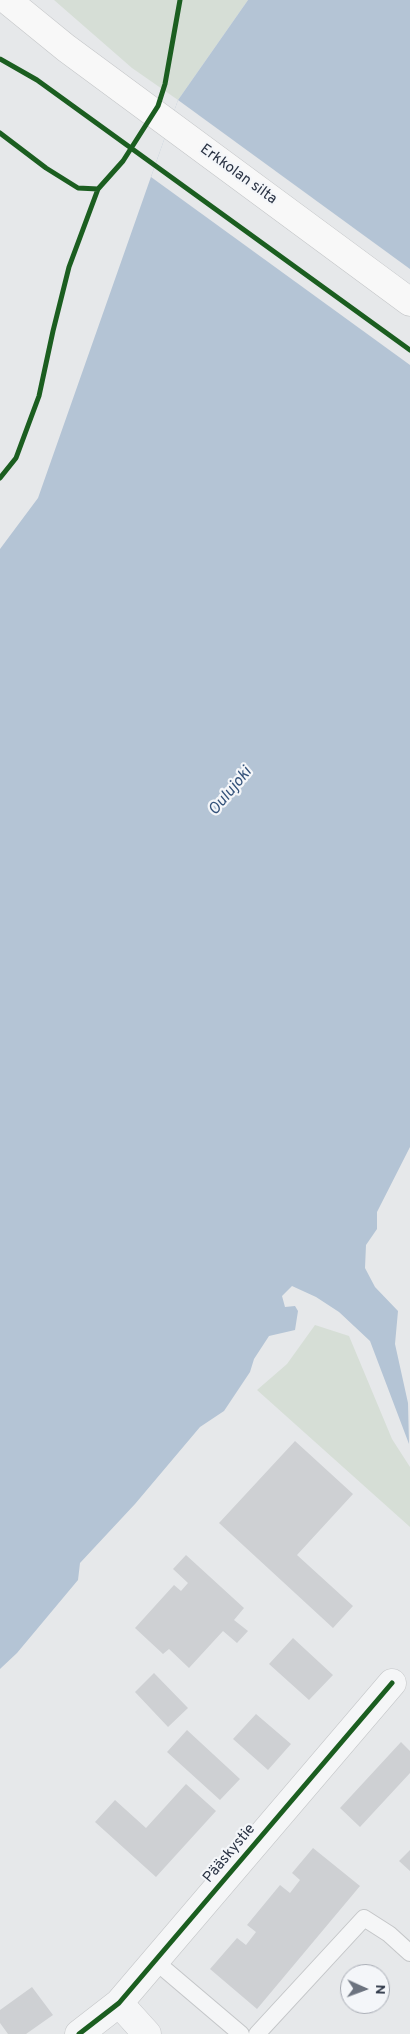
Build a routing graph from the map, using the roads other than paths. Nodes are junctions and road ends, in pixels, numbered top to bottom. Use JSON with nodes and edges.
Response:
{"nodes":[{"id":1,"x":7,"y":0,"type":"edge"},
{"id":2,"x":410,"y":302,"type":"edge"},
{"id":3,"x":392,"y":1682,"type":"dead end"},
{"id":4,"x":410,"y":1953,"type":"edge"},
{"id":5,"x":155,"y":1962,"type":"junction"},
{"id":6,"x":119,"y":2003,"type":"junction"},
{"id":7,"x":79,"y":2034,"type":"edge"},
{"id":8,"x":146,"y":2034,"type":"edge"},
{"id":9,"x":242,"y":2034,"type":"edge"},
{"id":10,"x":257,"y":2034,"type":"edge"}],
"edges":[{"from":1,"to":2,"type":"main road","name":"Erkkolan silta"},
{"from":3,"to":5,"type":"street","name":"Pääskystie"},
{"from":4,"to":10,"type":"lane"},
{"from":5,"to":6,"type":"street","name":"Pääskystie"},
{"from":5,"to":9,"type":"lane"},
{"from":6,"to":7,"type":"street","name":"Pääskystie"},
{"from":6,"to":8,"type":"street"}]}
